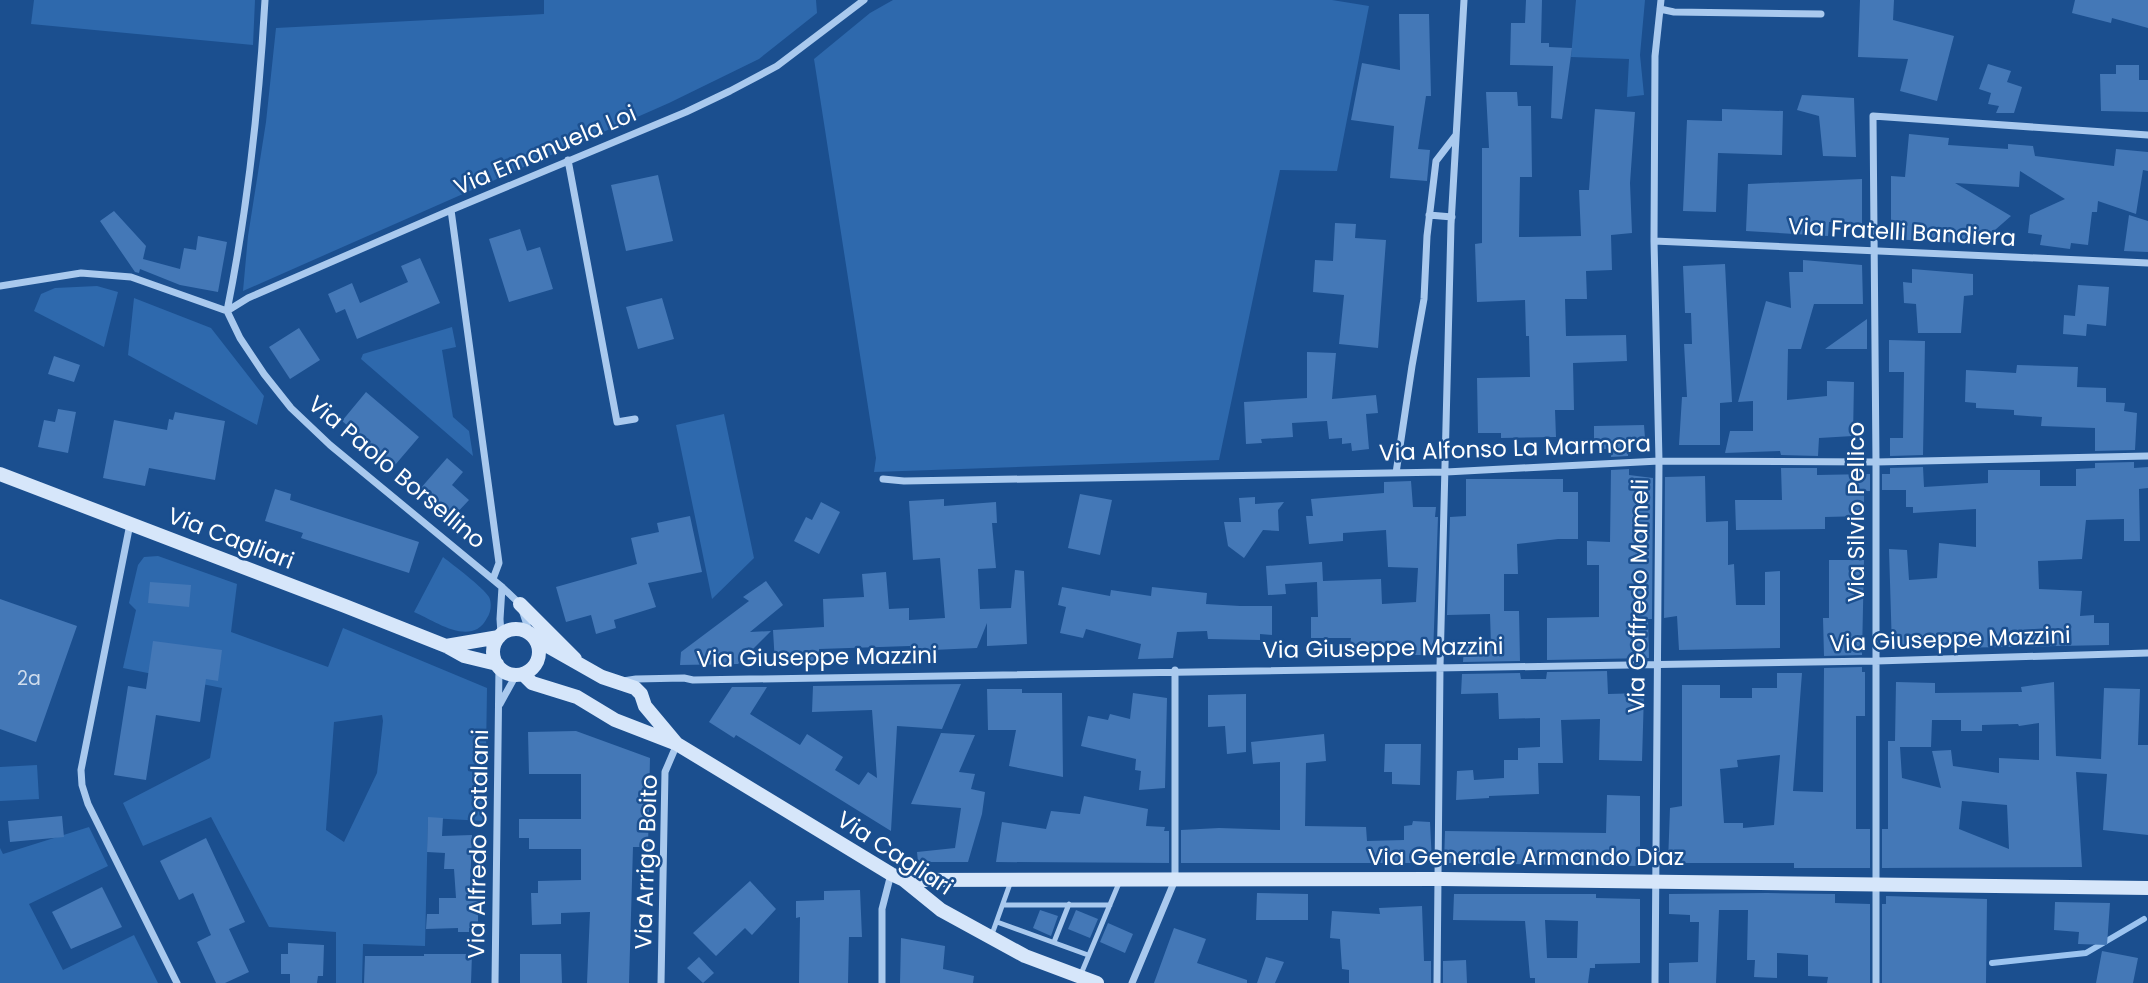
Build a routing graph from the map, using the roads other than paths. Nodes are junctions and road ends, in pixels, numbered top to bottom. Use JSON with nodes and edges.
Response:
{"nodes":[{"id":1,"x":265,"y":0,"type":"edge"},
{"id":2,"x":864,"y":0,"type":"edge"},
{"id":3,"x":1464,"y":0,"type":"edge"},
{"id":4,"x":1661,"y":0,"type":"edge"},
{"id":5,"x":1660,"y":9,"type":"junction"},
{"id":6,"x":1821,"y":14,"type":"dead end"},
{"id":7,"x":1456,"y":135,"type":"junction"},
{"id":8,"x":2148,"y":135,"type":"edge"},
{"id":9,"x":568,"y":160,"type":"junction"},
{"id":10,"x":451,"y":210,"type":"junction"},
{"id":11,"x":1429,"y":215,"type":"junction"},
{"id":12,"x":1451,"y":217,"type":"junction"},
{"id":13,"x":1654,"y":241,"type":"junction"},
{"id":14,"x":1873,"y":250,"type":"junction"},
{"id":15,"x":2148,"y":263,"type":"edge"},
{"id":16,"x":0,"y":286,"type":"edge"},
{"id":17,"x":227,"y":311,"type":"junction"},
{"id":18,"x":635,"y":419,"type":"dead end"},
{"id":19,"x":2148,"y":456,"type":"edge"},
{"id":20,"x":1659,"y":461,"type":"junction"},
{"id":21,"x":1876,"y":462,"type":"junction"},
{"id":22,"x":1446,"y":471,"type":"junction"},
{"id":23,"x":1396,"y":473,"type":"junction"},
{"id":24,"x":0,"y":474,"type":"edge"},
{"id":25,"x":883,"y":480,"type":"dead end"},
{"id":26,"x":130,"y":523,"type":"junction"},
{"id":27,"x":493,"y":579,"type":"junction"},
{"id":28,"x":502,"y":587,"type":"junction"},
{"id":29,"x":520,"y":604,"type":"junction"},
{"id":30,"x":500,"y":636,"type":"junction"},
{"id":31,"x":532,"y":636,"type":"junction"},
{"id":32,"x":446,"y":646,"type":"junction"},
{"id":33,"x":2148,"y":653,"type":"edge"},
{"id":34,"x":1876,"y":661,"type":"junction"},
{"id":35,"x":578,"y":663,"type":"junction"},
{"id":36,"x":1657,"y":664,"type":"junction"},
{"id":37,"x":498,"y":665,"type":"junction"},
{"id":38,"x":1440,"y":667,"type":"junction"},
{"id":39,"x":1175,"y":670,"type":"junction"},
{"id":40,"x":519,"y":674,"type":"junction"},
{"id":41,"x":620,"y":682,"type":"junction"},
{"id":42,"x":499,"y":705,"type":"junction"},
{"id":43,"x":645,"y":706,"type":"junction"},
{"id":44,"x":628,"y":724,"type":"junction"},
{"id":45,"x":677,"y":744,"type":"junction"},
{"id":46,"x":897,"y":877,"type":"junction"},
{"id":47,"x":1440,"y":878,"type":"junction"},
{"id":48,"x":1011,"y":880,"type":"junction"},
{"id":49,"x":1120,"y":880,"type":"junction"},
{"id":50,"x":1175,"y":880,"type":"junction"},
{"id":51,"x":1656,"y":881,"type":"junction"},
{"id":52,"x":1875,"y":884,"type":"junction"},
{"id":53,"x":2148,"y":888,"type":"edge"},
{"id":54,"x":1069,"y":904,"type":"junction"},
{"id":55,"x":1003,"y":905,"type":"junction"},
{"id":56,"x":1110,"y":905,"type":"junction"},
{"id":57,"x":997,"y":922,"type":"junction"},
{"id":58,"x":992,"y":937,"type":"junction"},
{"id":59,"x":1054,"y":942,"type":"junction"},
{"id":60,"x":1088,"y":956,"type":"junction"},
{"id":61,"x":1080,"y":977,"type":"junction"},
{"id":62,"x":177,"y":983,"type":"edge"},
{"id":63,"x":495,"y":983,"type":"edge"},
{"id":64,"x":662,"y":983,"type":"edge"},
{"id":65,"x":882,"y":983,"type":"edge"},
{"id":66,"x":1097,"y":983,"type":"edge"},
{"id":67,"x":1132,"y":983,"type":"edge"},
{"id":68,"x":1437,"y":983,"type":"edge"},
{"id":69,"x":1656,"y":983,"type":"edge"},
{"id":70,"x":1876,"y":983,"type":"edge"}],
"edges":[{"from":1,"to":17,"type":"street"},
{"from":2,"to":9,"type":"street","name":"Via Emanuela Loi"},
{"from":3,"to":7,"type":"street"},
{"from":4,"to":5,"type":"street","name":"Via Goffredo Mameli"},
{"from":5,"to":6,"type":"street"},
{"from":5,"to":13,"type":"street","name":"Via Goffredo Mameli"},
{"from":7,"to":11,"type":"street"},
{"from":7,"to":12,"type":"street"},
{"from":8,"to":14,"type":"street","name":"Via Silvio Pellico"},
{"from":9,"to":10,"type":"street","name":"Via Emanuela Loi"},
{"from":9,"to":18,"type":"street"},
{"from":10,"to":17,"type":"street","name":"Via Emanuela Loi"},
{"from":10,"to":27,"type":"street"},
{"from":11,"to":12,"type":"street"},
{"from":11,"to":23,"type":"street"},
{"from":12,"to":22,"type":"street"},
{"from":13,"to":14,"type":"street","name":"Via Fratelli Bandiera"},
{"from":13,"to":20,"type":"street","name":"Via Goffredo Mameli"},
{"from":14,"to":15,"type":"street","name":"Via Fratelli Bandiera"},
{"from":14,"to":21,"type":"street","name":"Via Silvio Pellico"},
{"from":16,"to":17,"type":"street"},
{"from":17,"to":27,"type":"street","name":"Via Paolo Borsellino"},
{"from":19,"to":21,"type":"street","name":"Via Alfonso La Marmora"},
{"from":20,"to":21,"type":"street","name":"Via Alfonso La Marmora"},
{"from":20,"to":22,"type":"street","name":"Via Alfonso La Marmora"},
{"from":20,"to":36,"type":"street","name":"Via Goffredo Mameli"},
{"from":21,"to":34,"type":"street","name":"Via Silvio Pellico"},
{"from":22,"to":23,"type":"street","name":"Via Alfonso La Marmora"},
{"from":22,"to":38,"type":"street"},
{"from":23,"to":25,"type":"street","name":"Via Alfonso La Marmora"},
{"from":24,"to":26,"type":"street","name":"Via Cagliari"},
{"from":26,"to":32,"type":"street","name":"Via Cagliari"},
{"from":26,"to":62,"type":"street"},
{"from":27,"to":28,"type":"street","name":"Via Paolo Borsellino"},
{"from":28,"to":29,"type":"street","name":"Via Paolo Borsellino"},
{"from":28,"to":30,"type":"street"},
{"from":29,"to":31,"type":"street","name":"Via Paolo Borsellino"},
{"from":29,"to":35,"type":"street"},
{"from":30,"to":31,"type":"street"},
{"from":30,"to":32,"type":"street"},
{"from":30,"to":37,"type":"street"},
{"from":31,"to":35,"type":"street","name":"Via Cagliari"},
{"from":31,"to":40,"type":"street"},
{"from":32,"to":37,"type":"street","name":"Via Cagliari"},
{"from":33,"to":34,"type":"street","name":"Via Giuseppe Mazzini"},
{"from":34,"to":36,"type":"street","name":"Via Giuseppe Mazzini"},
{"from":34,"to":52,"type":"street","name":"Via Silvio Pellico"},
{"from":35,"to":41,"type":"street","name":"Via Cagliari"},
{"from":36,"to":38,"type":"street","name":"Via Giuseppe Mazzini"},
{"from":36,"to":51,"type":"street","name":"Via Goffredo Mameli"},
{"from":37,"to":40,"type":"street"},
{"from":37,"to":42,"type":"street","name":"Via Alfredo Catalani"},
{"from":38,"to":39,"type":"street","name":"Via Giuseppe Mazzini"},
{"from":38,"to":47,"type":"street"},
{"from":39,"to":41,"type":"street","name":"Via Giuseppe Mazzini"},
{"from":39,"to":50,"type":"street"},
{"from":40,"to":42,"type":"street"},
{"from":40,"to":44,"type":"street","name":"Via Cagliari"},
{"from":41,"to":43,"type":"street","name":"Via Cagliari"},
{"from":42,"to":63,"type":"street","name":"Via Alfredo Catalani"},
{"from":43,"to":44,"type":"street"},
{"from":43,"to":45,"type":"street","name":"Via Cagliari"},
{"from":44,"to":45,"type":"street","name":"Via Cagliari"},
{"from":45,"to":46,"type":"street","name":"Via Cagliari"},
{"from":45,"to":64,"type":"street","name":"Via Arrigo Boito"},
{"from":46,"to":48,"type":"street","name":"Via Generale Armando Diaz"},
{"from":46,"to":58,"type":"street","name":"Via Cagliari"},
{"from":46,"to":65,"type":"street"},
{"from":47,"to":50,"type":"street","name":"Via Generale Armando Diaz"},
{"from":47,"to":51,"type":"street","name":"Via Generale Armando Diaz"},
{"from":47,"to":68,"type":"street"},
{"from":48,"to":49,"type":"street","name":"Via Generale Armando Diaz"},
{"from":48,"to":55,"type":"lane"},
{"from":49,"to":50,"type":"street","name":"Via Generale Armando Diaz"},
{"from":49,"to":56,"type":"lane"},
{"from":50,"to":67,"type":"street"},
{"from":51,"to":52,"type":"street","name":"Via Generale Armando Diaz"},
{"from":51,"to":69,"type":"street","name":"Via Goffredo Mameli"},
{"from":52,"to":53,"type":"street","name":"Via Generale Armando Diaz"},
{"from":52,"to":70,"type":"street","name":"Via Silvio Pellico"},
{"from":54,"to":55,"type":"lane"},
{"from":54,"to":56,"type":"lane"},
{"from":54,"to":59,"type":"lane"},
{"from":55,"to":57,"type":"lane"},
{"from":56,"to":60,"type":"lane"},
{"from":57,"to":58,"type":"lane"},
{"from":57,"to":59,"type":"lane"},
{"from":58,"to":61,"type":"street","name":"Via Cagliari"},
{"from":59,"to":60,"type":"lane"},
{"from":60,"to":61,"type":"lane"},
{"from":61,"to":66,"type":"street","name":"Via Cagliari"}]}
